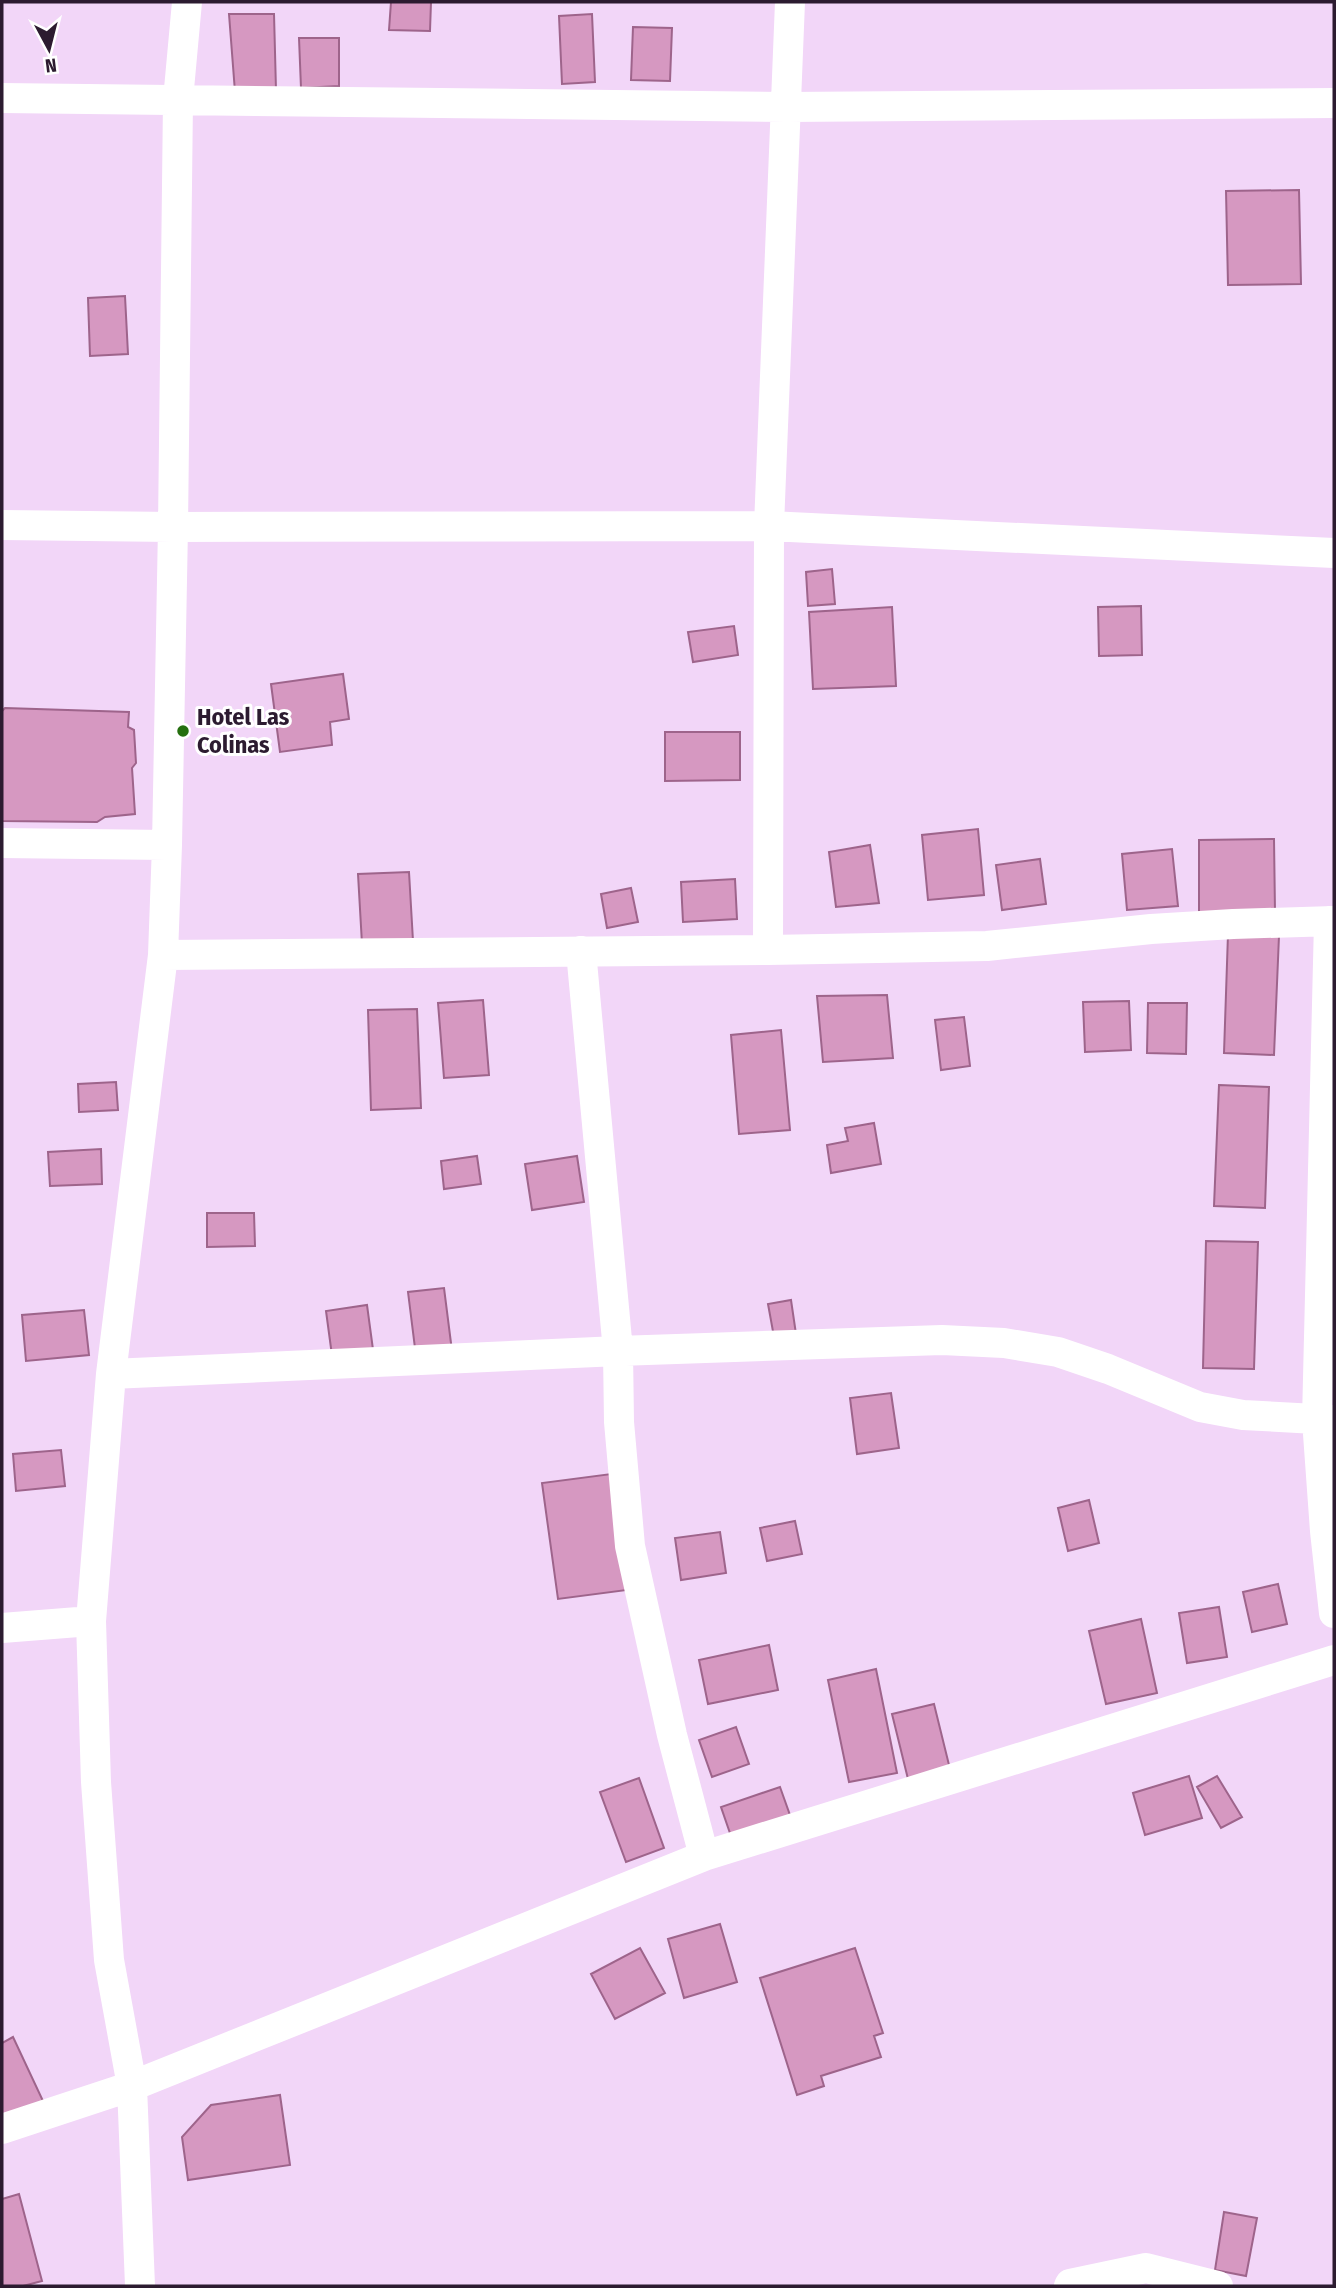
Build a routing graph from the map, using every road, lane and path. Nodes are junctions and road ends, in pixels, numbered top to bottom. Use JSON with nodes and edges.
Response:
{"nodes":[{"id":1,"x":187,"y":2,"type":"edge"},
{"id":2,"x":790,"y":2,"type":"edge"},
{"id":3,"x":2,"y":98,"type":"edge"},
{"id":4,"x":178,"y":100,"type":"junction"},
{"id":5,"x":1334,"y":103,"type":"edge"},
{"id":6,"x":787,"y":107,"type":"junction"},
{"id":7,"x":2,"y":525,"type":"edge"},
{"id":8,"x":769,"y":526,"type":"junction"},
{"id":9,"x":173,"y":527,"type":"junction"},
{"id":10,"x":1334,"y":553,"type":"edge"},
{"id":11,"x":2,"y":843,"type":"edge"},
{"id":12,"x":167,"y":845,"type":"junction"},
{"id":13,"x":1332,"y":921,"type":"edge"},
{"id":14,"x":768,"y":950,"type":"junction"},
{"id":15,"x":582,"y":951,"type":"junction"},
{"id":16,"x":163,"y":955,"type":"junction"},
{"id":17,"x":618,"y":1350,"type":"junction"},
{"id":18,"x":111,"y":1374,"type":"junction"},
{"id":19,"x":1326,"y":1420,"type":"edge"},
{"id":20,"x":1334,"y":1613,"type":"edge"},
{"id":21,"x":92,"y":1621,"type":"junction"},
{"id":22,"x":2,"y":1628,"type":"edge"},
{"id":23,"x":1334,"y":1660,"type":"edge"},
{"id":24,"x":704,"y":1856,"type":"junction"},
{"id":25,"x":132,"y":2086,"type":"junction"},
{"id":26,"x":2,"y":2129,"type":"edge"},
{"id":27,"x":140,"y":2286,"type":"edge"},
{"id":28,"x":1069,"y":2286,"type":"edge"},
{"id":29,"x":1218,"y":2286,"type":"edge"}],
"edges":[{"from":1,"to":4,"type":"street"},
{"from":2,"to":6,"type":"street"},
{"from":3,"to":4,"type":"street"},
{"from":4,"to":6,"type":"street"},
{"from":4,"to":9,"type":"street"},
{"from":5,"to":6,"type":"street"},
{"from":6,"to":8,"type":"street"},
{"from":7,"to":9,"type":"street"},
{"from":8,"to":9,"type":"street"},
{"from":8,"to":10,"type":"street"},
{"from":8,"to":14,"type":"street"},
{"from":9,"to":12,"type":"street"},
{"from":11,"to":12,"type":"street"},
{"from":12,"to":16,"type":"street"},
{"from":13,"to":14,"type":"street"},
{"from":13,"to":19,"type":"street"},
{"from":14,"to":15,"type":"street"},
{"from":15,"to":16,"type":"street"},
{"from":15,"to":17,"type":"street"},
{"from":16,"to":18,"type":"street"},
{"from":17,"to":18,"type":"street"},
{"from":17,"to":19,"type":"street"},
{"from":17,"to":24,"type":"street"},
{"from":18,"to":21,"type":"street"},
{"from":19,"to":20,"type":"street"},
{"from":21,"to":22,"type":"street"},
{"from":21,"to":25,"type":"street"},
{"from":23,"to":24,"type":"street"},
{"from":24,"to":25,"type":"street"},
{"from":25,"to":26,"type":"street"},
{"from":25,"to":27,"type":"street"},
{"from":28,"to":29,"type":"street"}]}
